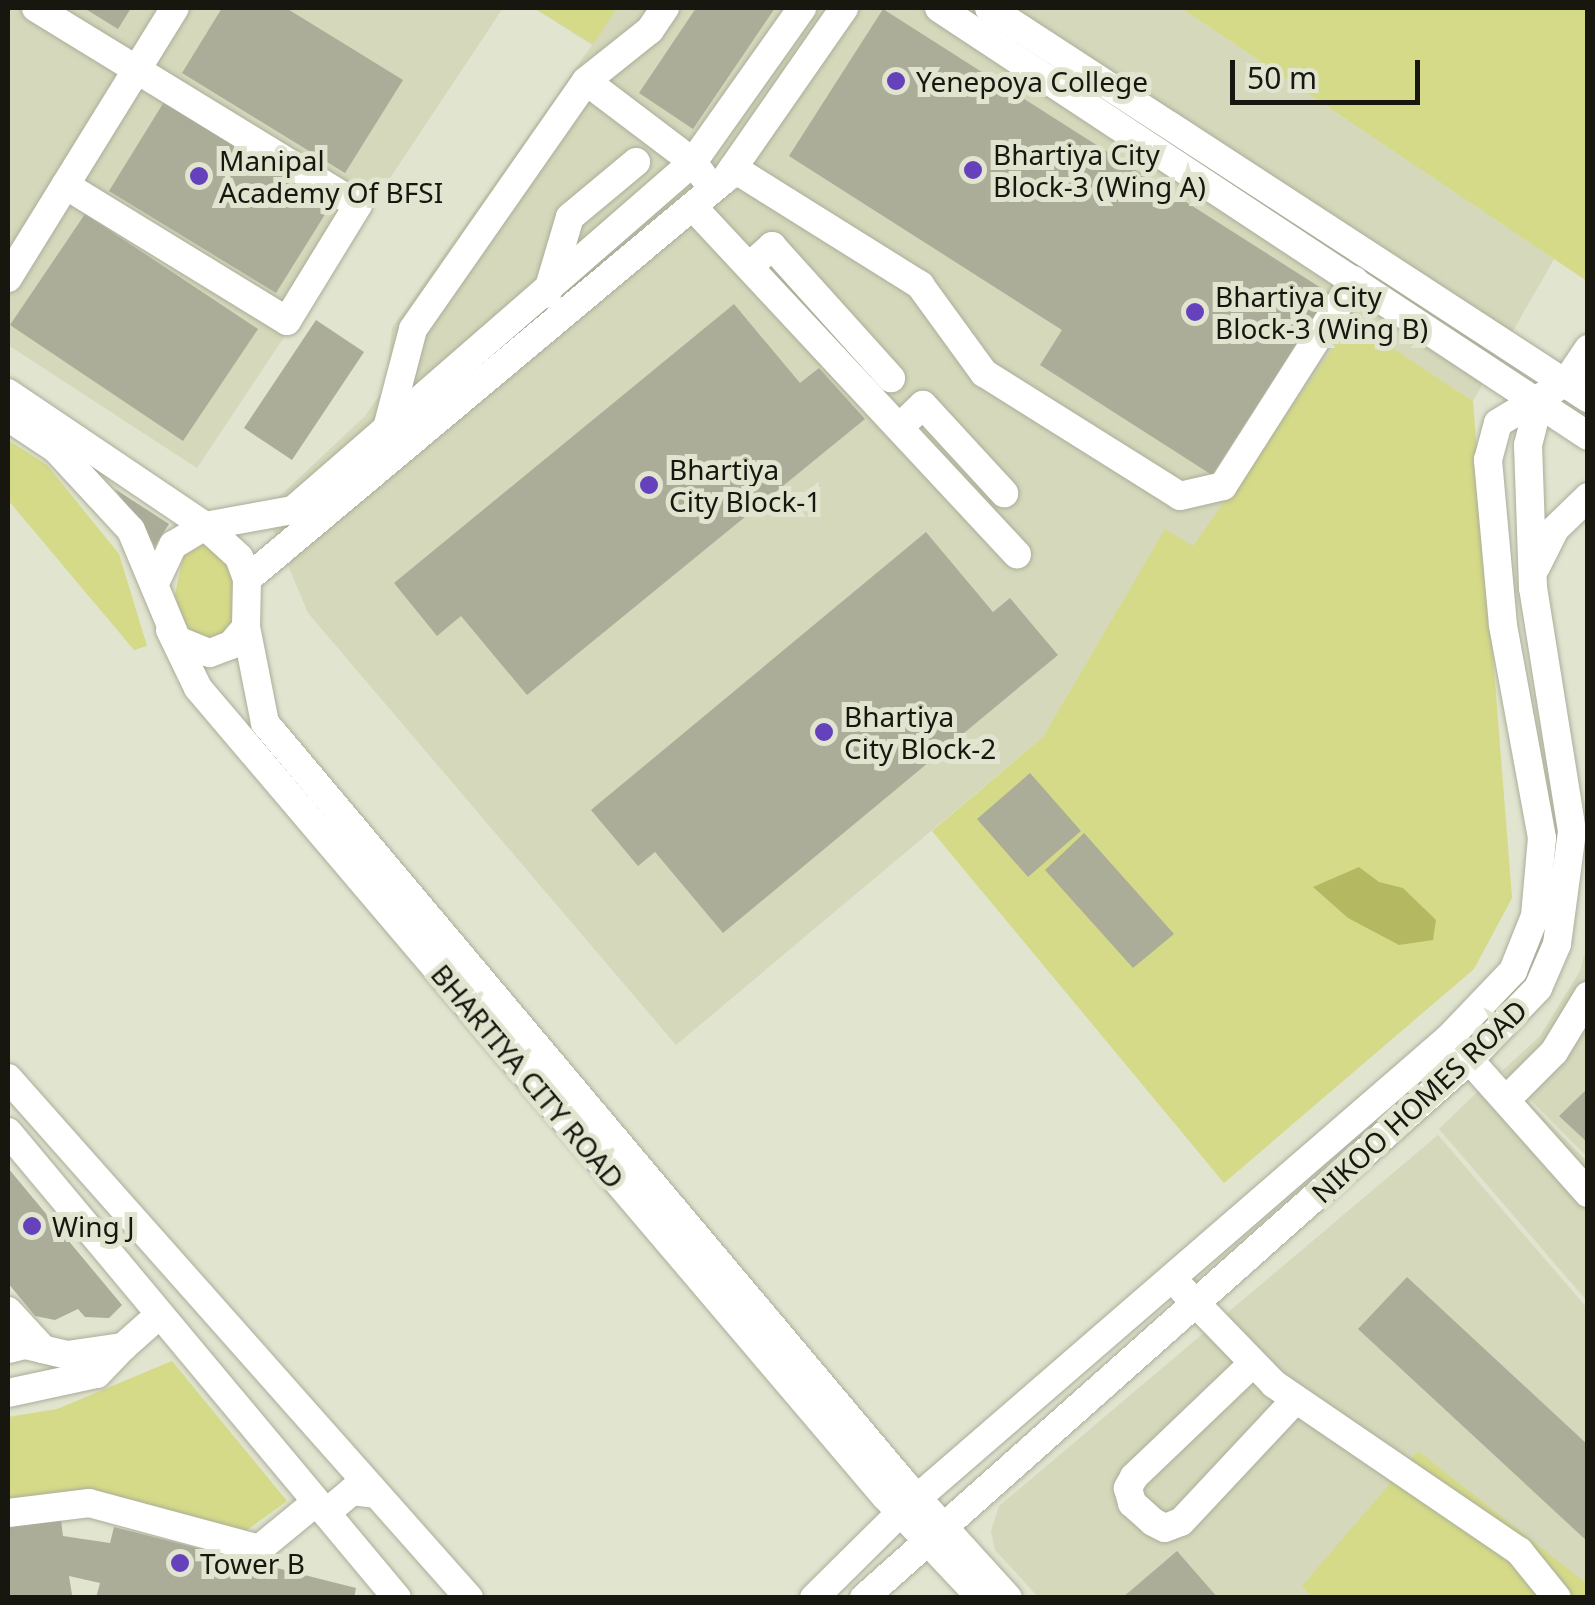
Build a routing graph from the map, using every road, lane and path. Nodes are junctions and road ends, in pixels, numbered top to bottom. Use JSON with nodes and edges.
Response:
{"nodes":[{"id":1,"x":36,"y":8,"type":"edge"},
{"id":2,"x":174,"y":8,"type":"edge"},
{"id":3,"x":665,"y":8,"type":"edge"},
{"id":4,"x":802,"y":8,"type":"edge"},
{"id":5,"x":844,"y":8,"type":"edge"},
{"id":6,"x":939,"y":8,"type":"edge"},
{"id":7,"x":989,"y":8,"type":"edge"},
{"id":8,"x":136,"y":68,"type":"junction"},
{"id":9,"x":586,"y":80,"type":"junction"},
{"id":10,"x":636,"y":162,"type":"dead end"},
{"id":11,"x":693,"y":162,"type":"junction"},
{"id":12,"x":733,"y":168,"type":"junction"},
{"id":13,"x":64,"y":184,"type":"junction"},
{"id":14,"x":703,"y":198,"type":"junction"},
{"id":15,"x":750,"y":266,"type":"junction"},
{"id":16,"x":8,"y":278,"type":"edge"},
{"id":17,"x":1354,"y":280,"type":"junction"},
{"id":18,"x":546,"y":296,"type":"junction"},
{"id":19,"x":1588,"y":349,"type":"edge"},
{"id":20,"x":891,"y":378,"type":"dead end"},
{"id":21,"x":1577,"y":390,"type":"edge"},
{"id":22,"x":8,"y":393,"type":"edge"},
{"id":23,"x":1539,"y":402,"type":"junction"},
{"id":24,"x":8,"y":417,"type":"edge"},
{"id":25,"x":902,"y":425,"type":"junction"},
{"id":26,"x":386,"y":432,"type":"junction"},
{"id":27,"x":1588,"y":436,"type":"edge"},
{"id":28,"x":1004,"y":492,"type":"dead end"},
{"id":29,"x":1588,"y":497,"type":"edge"},
{"id":30,"x":204,"y":526,"type":"junction"},
{"id":31,"x":1017,"y":554,"type":"dead end"},
{"id":32,"x":247,"y":579,"type":"junction"},
{"id":33,"x":1533,"y":580,"type":"junction"},
{"id":34,"x":155,"y":583,"type":"junction"},
{"id":35,"x":246,"y":628,"type":"junction"},
{"id":36,"x":170,"y":630,"type":"junction"},
{"id":37,"x":1579,"y":844,"type":"edge"},
{"id":38,"x":1533,"y":994,"type":"junction"},
{"id":39,"x":1581,"y":1008,"type":"edge"},
{"id":40,"x":1449,"y":1038,"type":"junction"},
{"id":41,"x":1470,"y":1059,"type":"junction"},
{"id":42,"x":8,"y":1078,"type":"edge"},
{"id":43,"x":1506,"y":1100,"type":"junction"},
{"id":44,"x":8,"y":1132,"type":"edge"},
{"id":45,"x":1588,"y":1192,"type":"edge"},
{"id":46,"x":1175,"y":1281,"type":"junction"},
{"id":47,"x":1195,"y":1304,"type":"junction"},
{"id":48,"x":8,"y":1311,"type":"edge"},
{"id":49,"x":158,"y":1316,"type":"junction"},
{"id":50,"x":123,"y":1347,"type":"junction"},
{"id":51,"x":8,"y":1349,"type":"edge"},
{"id":52,"x":43,"y":1349,"type":"junction"},
{"id":53,"x":1251,"y":1365,"type":"junction"},
{"id":54,"x":8,"y":1393,"type":"edge"},
{"id":55,"x":1295,"y":1400,"type":"junction"},
{"id":56,"x":375,"y":1494,"type":"junction"},
{"id":57,"x":909,"y":1506,"type":"junction"},
{"id":58,"x":8,"y":1513,"type":"edge"},
{"id":59,"x":328,"y":1516,"type":"junction"},
{"id":60,"x":933,"y":1533,"type":"junction"},
{"id":61,"x":398,"y":1598,"type":"edge"},
{"id":62,"x":469,"y":1598,"type":"edge"},
{"id":63,"x":814,"y":1598,"type":"edge"},
{"id":64,"x":864,"y":1598,"type":"edge"},
{"id":65,"x":982,"y":1598,"type":"edge"},
{"id":66,"x":1008,"y":1598,"type":"edge"},
{"id":67,"x":1557,"y":1598,"type":"edge"}],
"edges":[{"from":1,"to":8,"type":"street"},
{"from":2,"to":8,"type":"street"},
{"from":3,"to":9,"type":"street"},
{"from":4,"to":11,"type":"street"},
{"from":5,"to":12,"type":"street"},
{"from":6,"to":17,"type":"street"},
{"from":7,"to":21,"type":"street"},
{"from":8,"to":13,"type":"street"},
{"from":8,"to":13,"type":"street"},
{"from":9,"to":11,"type":"street"},
{"from":9,"to":26,"type":"street"},
{"from":10,"to":18,"type":"street"},
{"from":11,"to":14,"type":"street"},
{"from":11,"to":18,"type":"street"},
{"from":12,"to":14,"type":"street"},
{"from":12,"to":17,"type":"street"},
{"from":13,"to":16,"type":"street"},
{"from":14,"to":15,"type":"street"},
{"from":14,"to":32,"type":"street"},
{"from":15,"to":20,"type":"street"},
{"from":15,"to":25,"type":"street"},
{"from":17,"to":23,"type":"street"},
{"from":18,"to":26,"type":"street"},
{"from":19,"to":21,"type":"street"},
{"from":21,"to":23,"type":"street"},
{"from":22,"to":30,"type":"street"},
{"from":23,"to":27,"type":"street"},
{"from":23,"to":33,"type":"street","name":"NIKOO HOMES ROAD"},
{"from":23,"to":40,"type":"street","name":"NIKOO HOMES ROAD"},
{"from":24,"to":34,"type":"street","name":"BHARTIYA CITY ROAD"},
{"from":25,"to":28,"type":"street"},
{"from":25,"to":31,"type":"street"},
{"from":26,"to":30,"type":"street"},
{"from":29,"to":33,"type":"street"},
{"from":30,"to":32,"type":"street"},
{"from":30,"to":34,"type":"street"},
{"from":32,"to":35,"type":"street","name":"BHARTIYA CITY ROAD"},
{"from":33,"to":37,"type":"street","name":"NIKOO HOMES ROAD"},
{"from":34,"to":36,"type":"street","name":"BHARTIYA CITY ROAD"},
{"from":35,"to":36,"type":"street"},
{"from":35,"to":57,"type":"street","name":"BHARTIYA CITY ROAD"},
{"from":36,"to":57,"type":"street","name":"BHARTIYA CITY ROAD"},
{"from":37,"to":38,"type":"street","name":"NIKOO HOMES ROAD"},
{"from":38,"to":39,"type":"street"},
{"from":38,"to":41,"type":"street","name":"NIKOO HOMES ROAD"},
{"from":39,"to":43,"type":"street"},
{"from":40,"to":41,"type":"street"},
{"from":40,"to":46,"type":"street","name":"NIKOO HOMES ROAD"},
{"from":41,"to":43,"type":"street"},
{"from":41,"to":47,"type":"street","name":"NIKOO HOMES ROAD"},
{"from":42,"to":56,"type":"street"},
{"from":43,"to":45,"type":"street"},
{"from":44,"to":49,"type":"street"},
{"from":46,"to":47,"type":"street"},
{"from":46,"to":57,"type":"street","name":"NIKOO HOMES ROAD"},
{"from":47,"to":53,"type":"street"},
{"from":47,"to":60,"type":"street","name":"NIKOO HOMES ROAD"},
{"from":48,"to":52,"type":"street"},
{"from":49,"to":50,"type":"street"},
{"from":49,"to":59,"type":"street"},
{"from":50,"to":52,"type":"street"},
{"from":50,"to":54,"type":"street"},
{"from":51,"to":52,"type":"street"},
{"from":53,"to":55,"type":"street"},
{"from":53,"to":55,"type":"street"},
{"from":55,"to":67,"type":"street"},
{"from":56,"to":59,"type":"street"},
{"from":56,"to":62,"type":"street"},
{"from":57,"to":60,"type":"street"},
{"from":57,"to":63,"type":"street","name":"NIKOO HOMES ROAD"},
{"from":58,"to":59,"type":"street"},
{"from":59,"to":61,"type":"street"},
{"from":60,"to":64,"type":"street","name":"NIKOO HOMES ROAD"},
{"from":60,"to":65,"type":"street"},
{"from":60,"to":66,"type":"street"}]}
